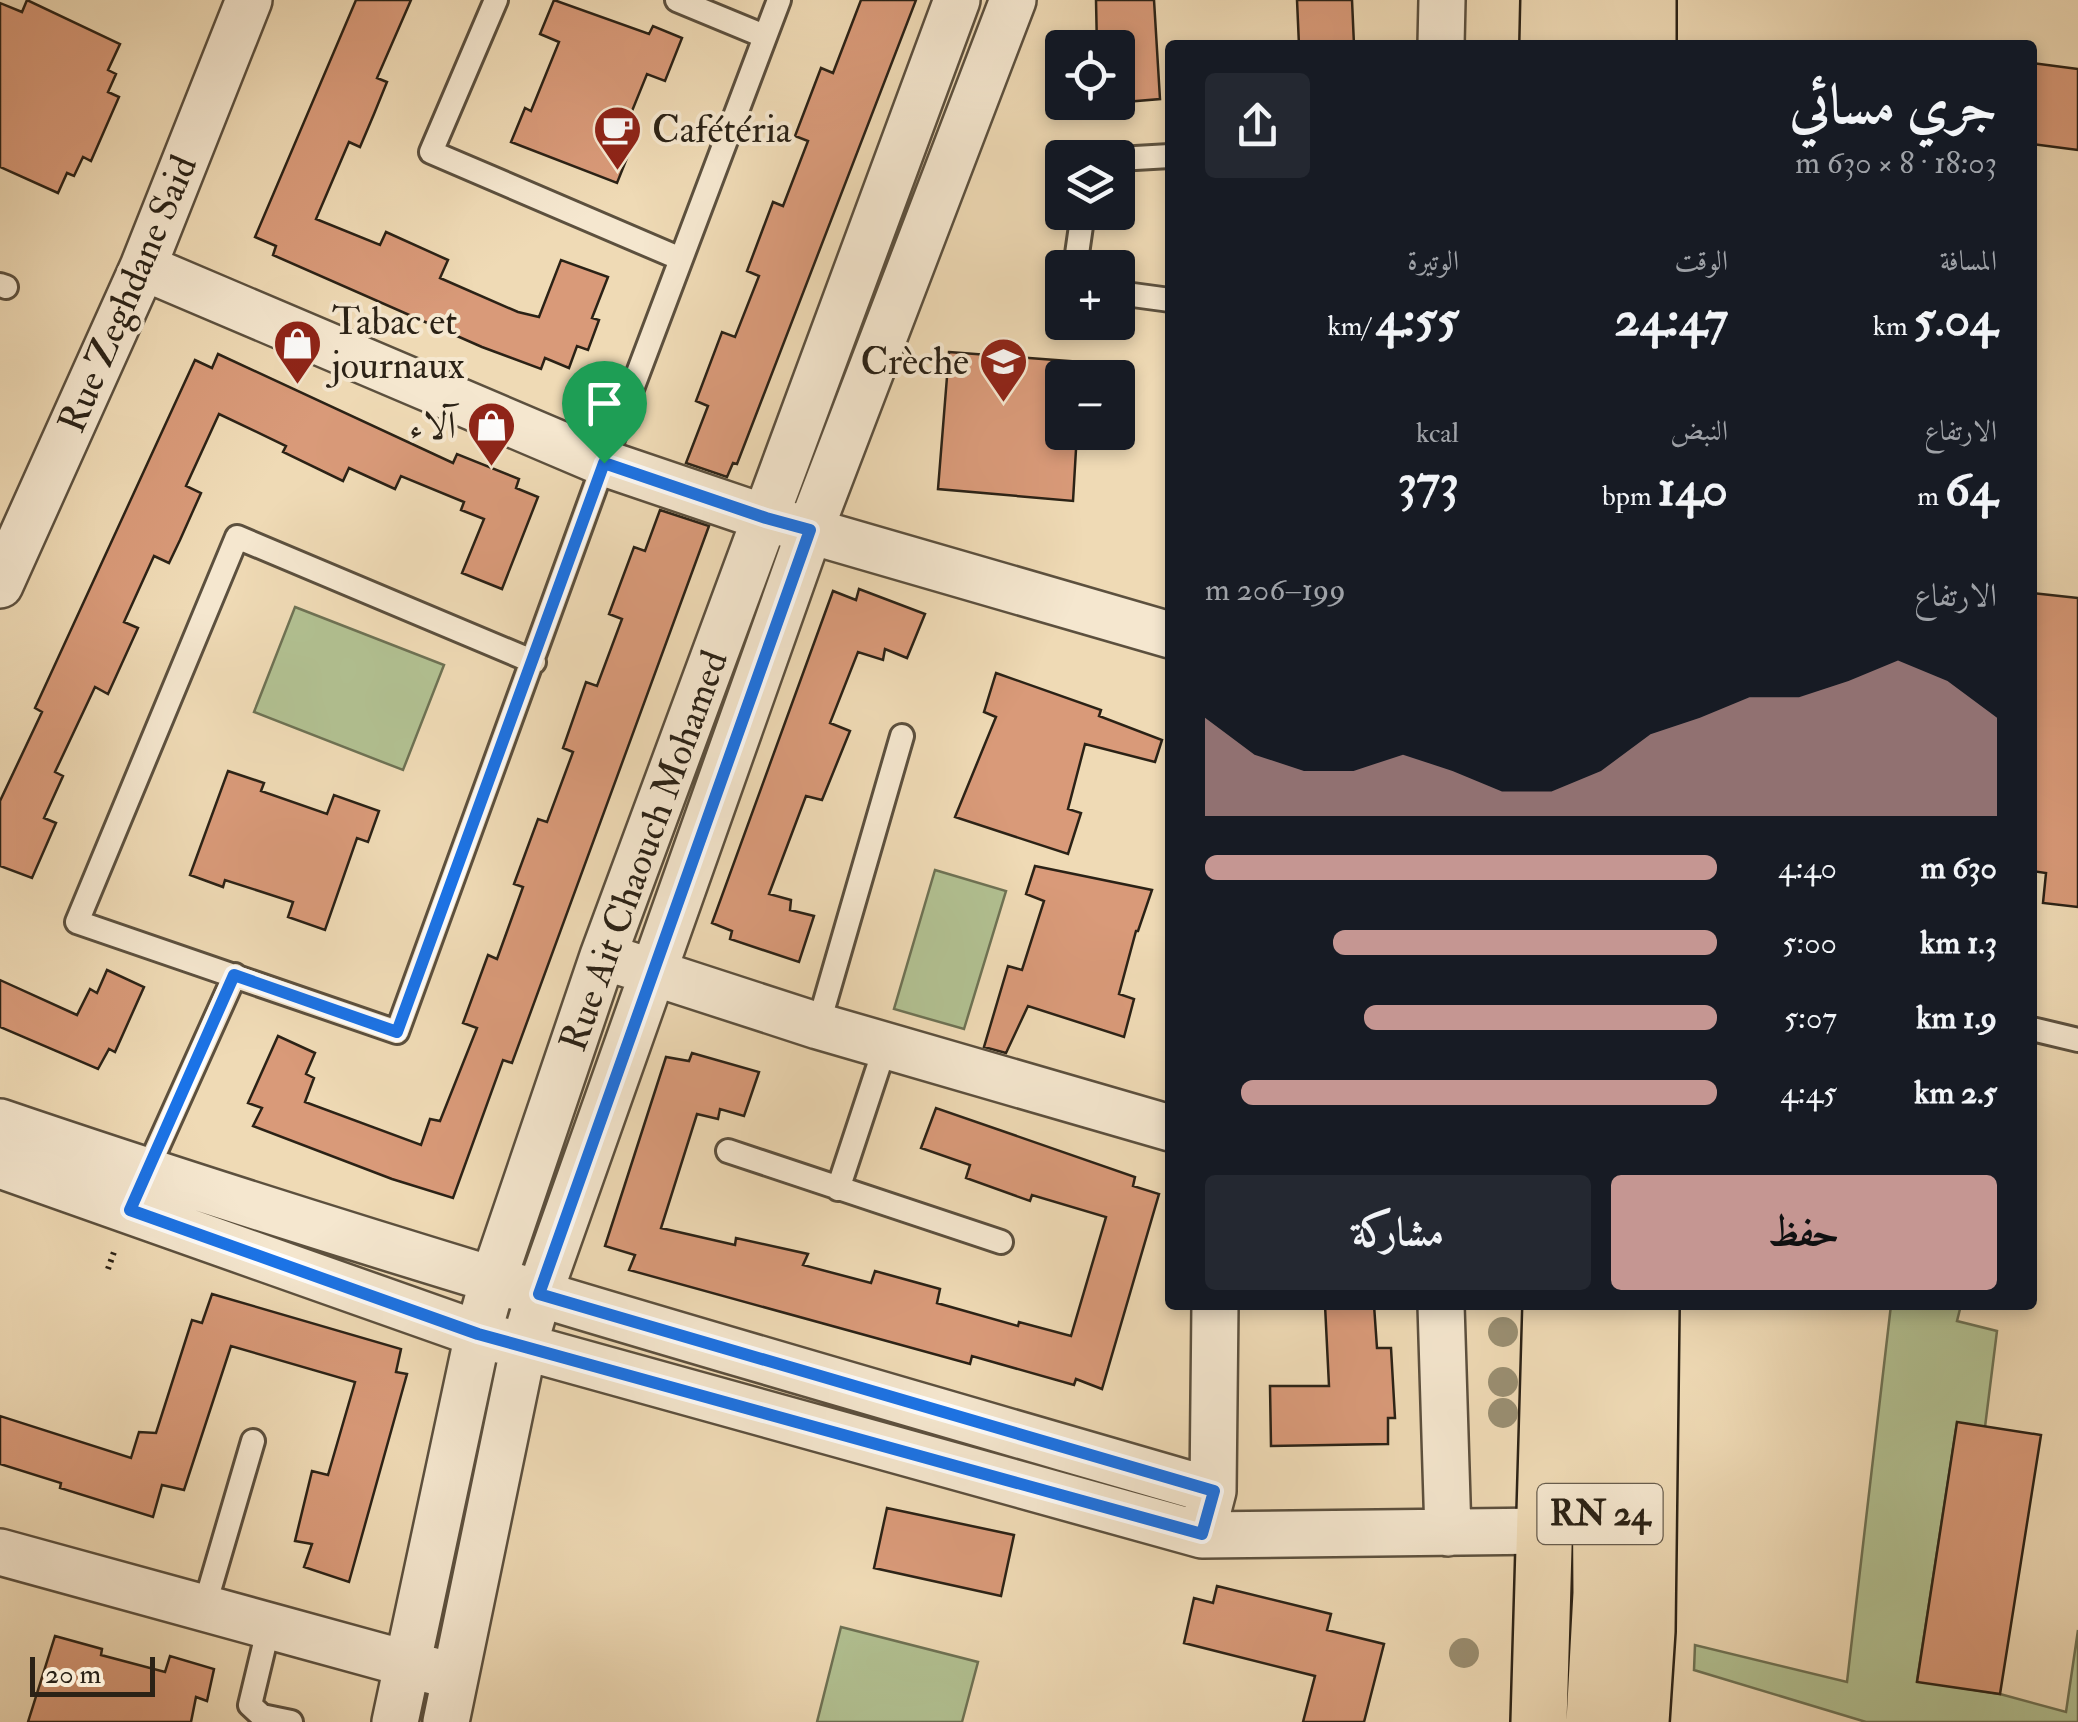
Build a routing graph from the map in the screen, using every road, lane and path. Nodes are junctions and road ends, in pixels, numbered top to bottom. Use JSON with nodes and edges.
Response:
{"nodes":[{"id":1,"x":249,"y":0,"type":"edge"},
{"id":2,"x":496,"y":0,"type":"edge"},
{"id":3,"x":676,"y":0,"type":"edge"},
{"id":4,"x":779,"y":0,"type":"edge"},
{"id":5,"x":957,"y":0,"type":"edge"},
{"id":6,"x":1013,"y":0,"type":"edge"},
{"id":7,"x":1442,"y":0,"type":"edge"},
{"id":8,"x":1549,"y":0,"type":"edge"},
{"id":9,"x":1597,"y":0,"type":"edge"},
{"id":10,"x":1648,"y":0,"type":"edge"},
{"id":11,"x":764,"y":36,"type":"junction"},
{"id":12,"x":1441,"y":40,"type":"edge"},
{"id":13,"x":1548,"y":40,"type":"edge"},
{"id":14,"x":1596,"y":40,"type":"edge"},
{"id":15,"x":1648,"y":40,"type":"edge"},
{"id":16,"x":1165,"y":156,"type":"edge"},
{"id":17,"x":1135,"y":157,"type":"edge"},
{"id":18,"x":682,"y":259,"type":"junction"},
{"id":19,"x":143,"y":267,"type":"junction"},
{"id":20,"x":1135,"y":295,"type":"edge"},
{"id":21,"x":1165,"y":299,"type":"edge"},
{"id":22,"x":604,"y":463,"type":"junction"},
{"id":23,"x":766,"y":518,"type":"junction"},
{"id":24,"x":810,"y":530,"type":"junction"},
{"id":25,"x":0,"y":585,"type":"edge"},
{"id":26,"x":1165,"y":634,"type":"edge"},
{"id":27,"x":534,"y":662,"type":"junction"},
{"id":28,"x":902,"y":736,"type":"dead end"},
{"id":29,"x":603,"y":956,"type":"junction"},
{"id":30,"x":650,"y":973,"type":"junction"},
{"id":31,"x":234,"y":975,"type":"junction"},
{"id":32,"x":818,"y":1026,"type":"junction"},
{"id":33,"x":2037,"y":1029,"type":"edge"},
{"id":34,"x":2078,"y":1040,"type":"edge"},
{"id":35,"x":886,"y":1044,"type":"junction"},
{"id":36,"x":0,"y":1122,"type":"edge"},
{"id":37,"x":1165,"y":1127,"type":"edge"},
{"id":38,"x":728,"y":1150,"type":"dead end"},
{"id":39,"x":0,"y":1165,"type":"edge"},
{"id":40,"x":838,"y":1189,"type":"junction"},
{"id":41,"x":138,"y":1191,"type":"junction"},
{"id":42,"x":1001,"y":1242,"type":"dead end"},
{"id":43,"x":493,"y":1280,"type":"junction"},
{"id":44,"x":539,"y":1294,"type":"junction"},
{"id":45,"x":1215,"y":1310,"type":"edge"},
{"id":46,"x":1441,"y":1310,"type":"edge"},
{"id":47,"x":1551,"y":1310,"type":"edge"},
{"id":48,"x":1599,"y":1310,"type":"edge"},
{"id":49,"x":1650,"y":1310,"type":"edge"},
{"id":50,"x":478,"y":1334,"type":"junction"},
{"id":51,"x":524,"y":1345,"type":"junction"},
{"id":52,"x":253,"y":1440,"type":"dead end"},
{"id":53,"x":1214,"y":1491,"type":"junction"},
{"id":54,"x":1546,"y":1531,"type":"junction"},
{"id":55,"x":1448,"y":1533,"type":"junction"},
{"id":56,"x":1202,"y":1534,"type":"junction"},
{"id":57,"x":0,"y":1552,"type":"edge"},
{"id":58,"x":204,"y":1608,"type":"junction"},
{"id":59,"x":270,"y":1626,"type":"junction"},
{"id":60,"x":407,"y":1664,"type":"junction"},
{"id":61,"x":456,"y":1678,"type":"junction"},
{"id":62,"x":291,"y":1722,"type":"edge"},
{"id":63,"x":395,"y":1722,"type":"edge"},
{"id":64,"x":446,"y":1722,"type":"edge"},
{"id":65,"x":1539,"y":1722,"type":"edge"},
{"id":66,"x":1594,"y":1722,"type":"edge"},
{"id":67,"x":1642,"y":1722,"type":"edge"}],
"edges":[{"from":1,"to":19,"type":"street","name":"Rue Zeghdane Said"},
{"from":2,"to":18,"type":"lane"},
{"from":3,"to":11,"type":"lane"},
{"from":4,"to":11,"type":"lane"},
{"from":5,"to":23,"type":"street","name":"Rue Ait Chaouch Mohamed"},
{"from":6,"to":24,"type":"street"},
{"from":7,"to":12,"type":"street"},
{"from":8,"to":13,"type":"main road"},
{"from":9,"to":14,"type":"main road"},
{"from":10,"to":15,"type":"main road"},
{"from":11,"to":18,"type":"lane"},
{"from":16,"to":17,"type":"lane"},
{"from":18,"to":22,"type":"lane"},
{"from":19,"to":22,"type":"street"},
{"from":19,"to":25,"type":"street","name":"Rue Zeghdane Said"},
{"from":20,"to":21,"type":"lane"},
{"from":22,"to":23,"type":"street"},
{"from":22,"to":27,"type":"lane"},
{"from":23,"to":24,"type":"street"},
{"from":23,"to":29,"type":"street","name":"Rue Ait Chaouch Mohamed"},
{"from":24,"to":26,"type":"street"},
{"from":24,"to":30,"type":"street"},
{"from":27,"to":31,"type":"lane"},
{"from":27,"to":31,"type":"lane"},
{"from":28,"to":32,"type":"lane"},
{"from":29,"to":30,"type":"street"},
{"from":29,"to":43,"type":"street","name":"Rue Ait Chaouch Mohamed"},
{"from":30,"to":32,"type":"street"},
{"from":30,"to":44,"type":"street"},
{"from":31,"to":41,"type":"lane"},
{"from":32,"to":35,"type":"street"},
{"from":33,"to":34,"type":"lane"},
{"from":35,"to":37,"type":"street"},
{"from":35,"to":40,"type":"lane"},
{"from":36,"to":41,"type":"street"},
{"from":38,"to":40,"type":"lane"},
{"from":39,"to":41,"type":"street"},
{"from":40,"to":42,"type":"lane"},
{"from":41,"to":43,"type":"street"},
{"from":41,"to":50,"type":"street"},
{"from":43,"to":44,"type":"street"},
{"from":43,"to":50,"type":"street","name":"Rue Ait Chaouch Mohamed"},
{"from":44,"to":51,"type":"street"},
{"from":44,"to":53,"type":"street"},
{"from":45,"to":53,"type":"street"},
{"from":46,"to":55,"type":"street"},
{"from":47,"to":54,"type":"main road","number":"RN 24"},
{"from":48,"to":66,"type":"main road","number":"RN 24"},
{"from":49,"to":67,"type":"main road","number":"RN 24"},
{"from":50,"to":51,"type":"street"},
{"from":50,"to":60,"type":"street","name":"Rue Ait Chaouch Mohamed"},
{"from":51,"to":56,"type":"street"},
{"from":51,"to":61,"type":"street"},
{"from":52,"to":58,"type":"lane"},
{"from":53,"to":56,"type":"street"},
{"from":54,"to":55,"type":"street"},
{"from":54,"to":65,"type":"main road","number":"RN 24"},
{"from":55,"to":56,"type":"street"},
{"from":57,"to":58,"type":"street"},
{"from":58,"to":59,"type":"street"},
{"from":59,"to":60,"type":"street"},
{"from":59,"to":62,"type":"lane"},
{"from":60,"to":61,"type":"street"},
{"from":60,"to":63,"type":"street","name":"Rue Ait Chaouch Mohamed"},
{"from":61,"to":64,"type":"street"}]}
